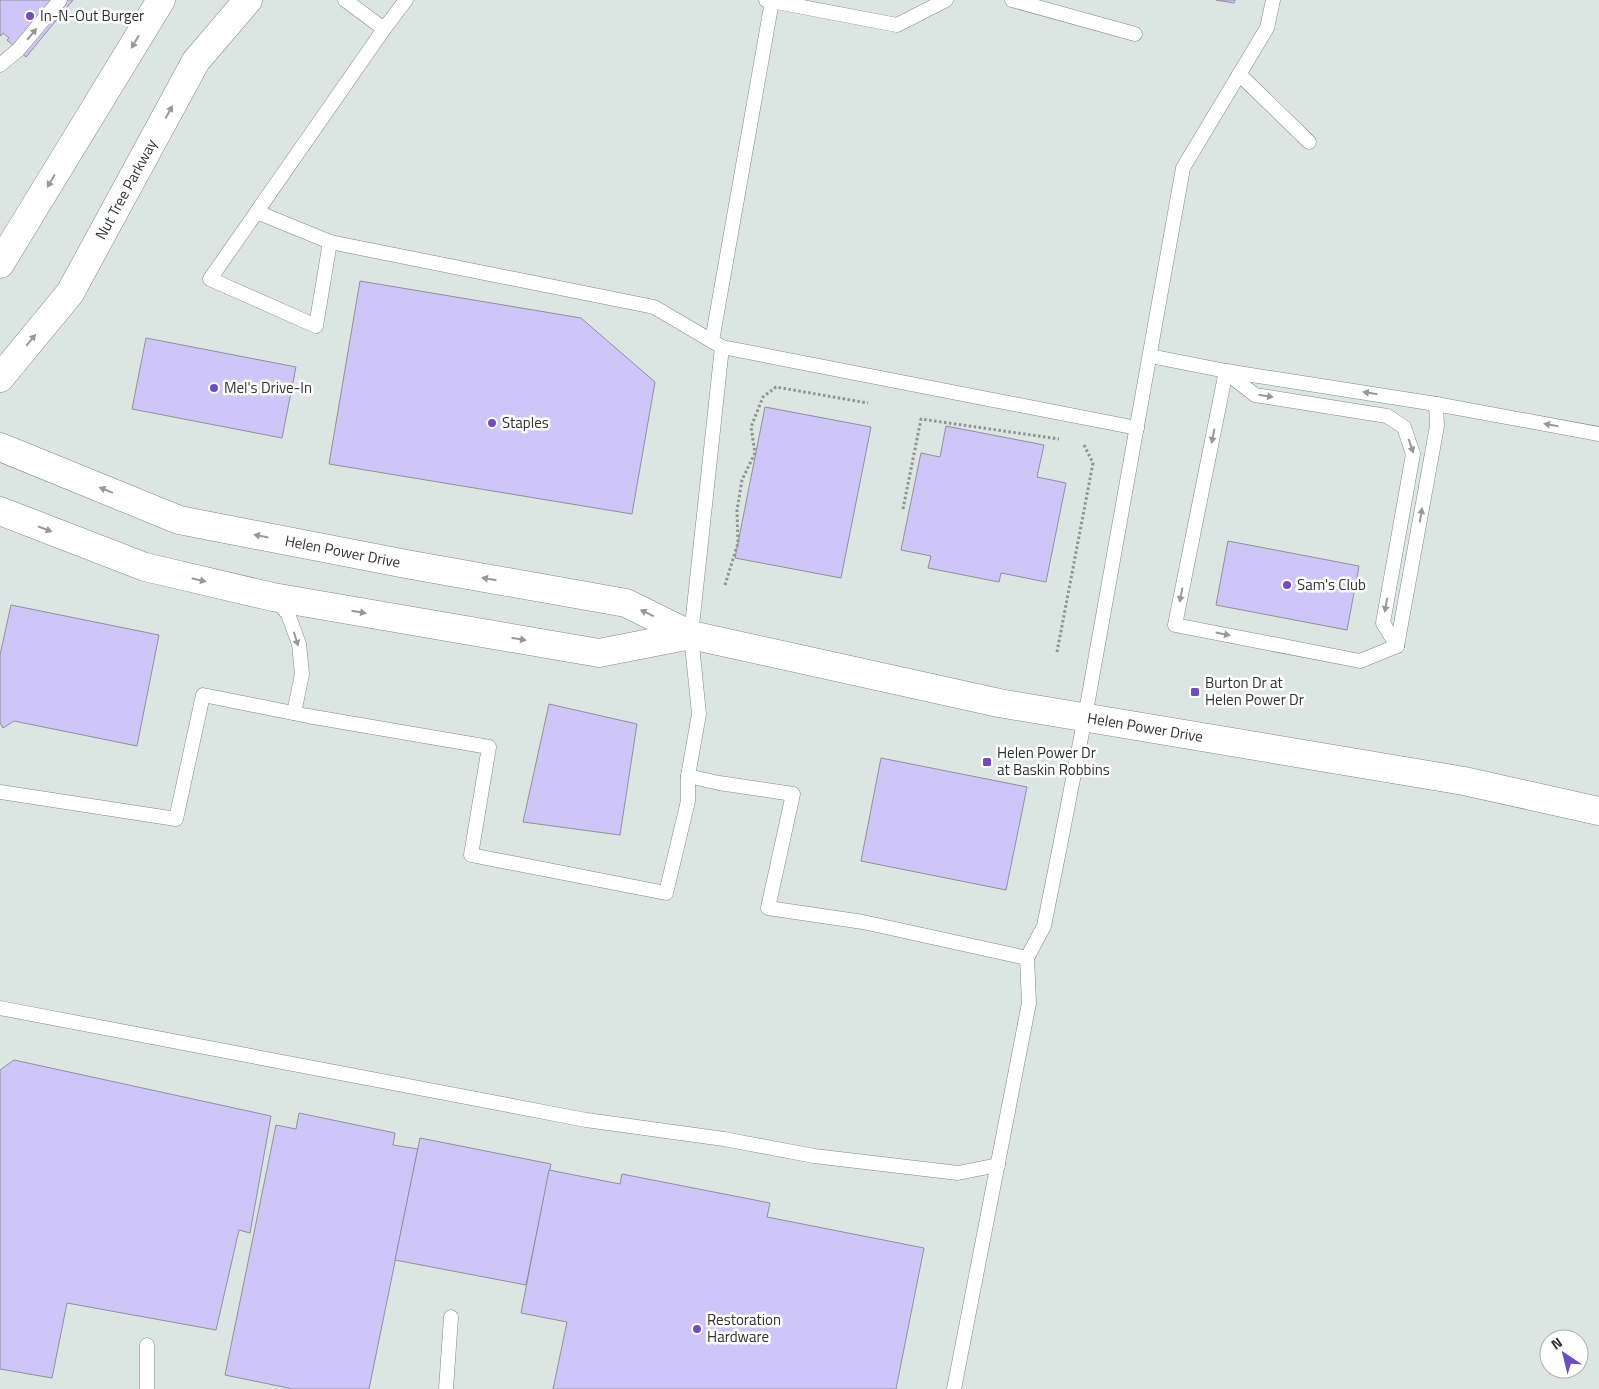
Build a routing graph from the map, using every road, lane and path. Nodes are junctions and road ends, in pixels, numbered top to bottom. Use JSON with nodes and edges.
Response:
{"nodes":[{"id":1,"x":60,"y":0,"type":"edge"},
{"id":2,"x":161,"y":0,"type":"edge"},
{"id":3,"x":248,"y":0,"type":"edge"},
{"id":4,"x":345,"y":0,"type":"edge"},
{"id":5,"x":406,"y":0,"type":"edge"},
{"id":6,"x":769,"y":0,"type":"edge"},
{"id":7,"x":946,"y":0,"type":"edge"},
{"id":8,"x":1012,"y":0,"type":"edge"},
{"id":9,"x":1273,"y":0,"type":"edge"},
{"id":10,"x":384,"y":29,"type":"junction"},
{"id":11,"x":1136,"y":34,"type":"dead end"},
{"id":12,"x":0,"y":65,"type":"edge"},
{"id":13,"x":1239,"y":74,"type":"junction"},
{"id":14,"x":1309,"y":142,"type":"dead end"},
{"id":15,"x":257,"y":212,"type":"junction"},
{"id":16,"x":330,"y":242,"type":"junction"},
{"id":17,"x":0,"y":264,"type":"edge"},
{"id":18,"x":717,"y":344,"type":"junction"},
{"id":19,"x":1150,"y":356,"type":"junction"},
{"id":20,"x":1226,"y":371,"type":"junction"},
{"id":21,"x":0,"y":378,"type":"edge"},
{"id":22,"x":868,"y":403,"type":"dead end"},
{"id":23,"x":1436,"y":404,"type":"junction"},
{"id":24,"x":1137,"y":428,"type":"junction"},
{"id":25,"x":1599,"y":434,"type":"edge"},
{"id":26,"x":1065,"y":440,"type":"dead end"},
{"id":27,"x":1074,"y":442,"type":"dead end"},
{"id":28,"x":0,"y":447,"type":"edge"},
{"id":29,"x":903,"y":509,"type":"dead end"},
{"id":30,"x":0,"y":511,"type":"edge"},
{"id":31,"x":724,"y":585,"type":"dead end"},
{"id":32,"x":273,"y":597,"type":"junction"},
{"id":33,"x":691,"y":635,"type":"junction"},
{"id":34,"x":1397,"y":646,"type":"junction"},
{"id":35,"x":1057,"y":652,"type":"dead end"},
{"id":36,"x":294,"y":713,"type":"junction"},
{"id":37,"x":1084,"y":717,"type":"junction"},
{"id":38,"x":688,"y":776,"type":"junction"},
{"id":39,"x":0,"y":792,"type":"edge"},
{"id":40,"x":1599,"y":811,"type":"edge"},
{"id":41,"x":1027,"y":958,"type":"junction"},
{"id":42,"x":0,"y":1008,"type":"edge"},
{"id":43,"x":998,"y":1165,"type":"junction"},
{"id":44,"x":451,"y":1317,"type":"dead end"},
{"id":45,"x":147,"y":1345,"type":"dead end"},
{"id":46,"x":147,"y":1389,"type":"edge"},
{"id":47,"x":446,"y":1389,"type":"edge"},
{"id":48,"x":954,"y":1389,"type":"edge"}],
"edges":[{"from":12,"to":1,"type":"lane","one_way":true},
{"from":2,"to":17,"type":"street","one_way":true},
{"from":21,"to":3,"type":"street","name":"Nut Tree Parkway","one_way":true},
{"from":4,"to":10,"type":"lane"},
{"from":5,"to":10,"type":"lane"},
{"from":6,"to":7,"type":"lane"},
{"from":6,"to":18,"type":"lane"},
{"from":8,"to":11,"type":"lane"},
{"from":9,"to":13,"type":"lane"},
{"from":10,"to":15,"type":"lane"},
{"from":13,"to":14,"type":"lane"},
{"from":13,"to":19,"type":"lane"},
{"from":15,"to":16,"type":"lane"},
{"from":15,"to":16,"type":"lane"},
{"from":16,"to":18,"type":"lane"},
{"from":18,"to":24,"type":"lane"},
{"from":18,"to":33,"type":"lane"},
{"from":19,"to":20,"type":"lane"},
{"from":19,"to":24,"type":"lane"},
{"from":23,"to":20,"type":"lane","one_way":true},
{"from":20,"to":34,"type":"lane","one_way":true},
{"from":20,"to":34,"type":"lane","one_way":true},
{"from":22,"to":31,"type":"path"},
{"from":25,"to":23,"type":"lane","one_way":true},
{"from":34,"to":23,"type":"lane","one_way":true},
{"from":24,"to":37,"type":"lane"},
{"from":26,"to":29,"type":"path"},
{"from":27,"to":35,"type":"path"},
{"from":33,"to":28,"type":"street","name":"Helen Power Drive","one_way":true},
{"from":30,"to":32,"type":"street","name":"Helen Power Drive","one_way":true},
{"from":32,"to":33,"type":"street","name":"Helen Power Drive","one_way":true},
{"from":32,"to":36,"type":"lane","one_way":true},
{"from":33,"to":37,"type":"street","name":"Helen Power Drive"},
{"from":33,"to":38,"type":"lane"},
{"from":36,"to":38,"type":"lane"},
{"from":36,"to":39,"type":"lane"},
{"from":37,"to":40,"type":"street","name":"Helen Power Drive"},
{"from":37,"to":41,"type":"lane"},
{"from":38,"to":41,"type":"lane"},
{"from":41,"to":43,"type":"lane"},
{"from":42,"to":43,"type":"lane"},
{"from":43,"to":48,"type":"lane"},
{"from":44,"to":47,"type":"lane"},
{"from":45,"to":46,"type":"lane"}]}
